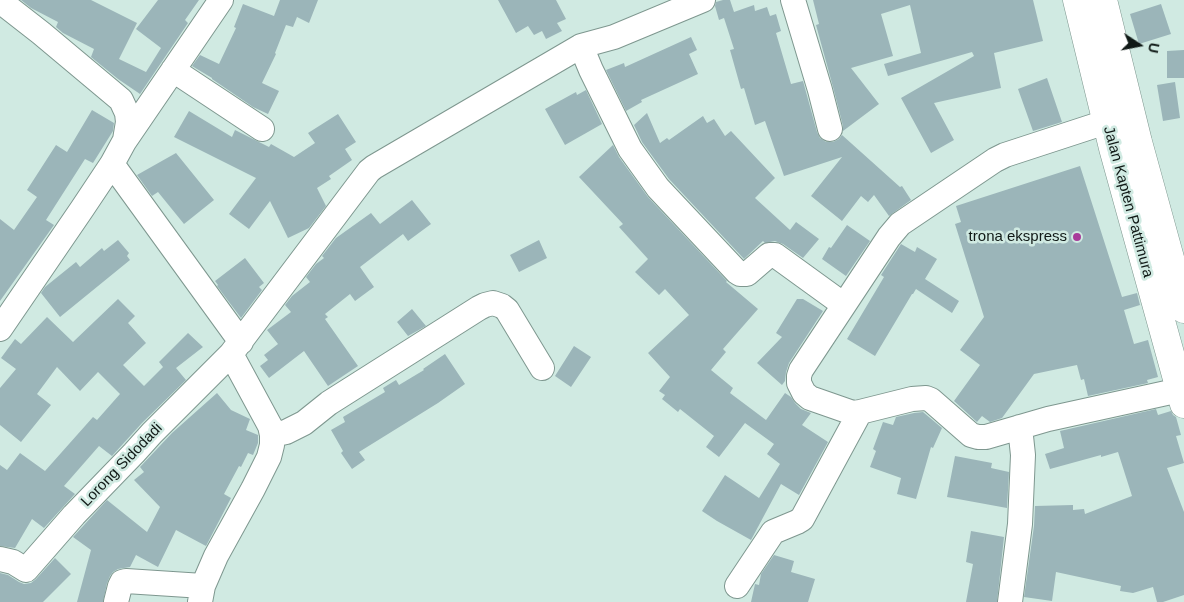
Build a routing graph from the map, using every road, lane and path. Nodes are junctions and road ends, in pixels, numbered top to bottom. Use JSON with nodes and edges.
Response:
{"nodes":[{"id":1,"x":221,"y":0,"type":"edge"},
{"id":2,"x":703,"y":0,"type":"edge"},
{"id":3,"x":793,"y":0,"type":"edge"},
{"id":4,"x":1077,"y":0,"type":"edge"},
{"id":5,"x":1103,"y":0,"type":"edge"},
{"id":6,"x":0,"y":1,"type":"edge"},
{"id":7,"x":581,"y":46,"type":"junction"},
{"id":8,"x":173,"y":70,"type":"junction"},
{"id":9,"x":1106,"y":122,"type":"junction"},
{"id":10,"x":262,"y":129,"type":"dead end"},
{"id":11,"x":830,"y":129,"type":"dead end"},
{"id":12,"x":124,"y":142,"type":"junction"},
{"id":13,"x":112,"y":164,"type":"junction"},
{"id":14,"x":844,"y":305,"type":"junction"},
{"id":15,"x":1184,"y":309,"type":"edge"},
{"id":16,"x":0,"y":329,"type":"edge"},
{"id":17,"x":236,"y":348,"type":"junction"},
{"id":18,"x":542,"y":368,"type":"dead end"},
{"id":19,"x":1182,"y":397,"type":"edge"},
{"id":20,"x":860,"y":412,"type":"junction"},
{"id":21,"x":1020,"y":427,"type":"junction"},
{"id":22,"x":272,"y":435,"type":"junction"},
{"id":23,"x":0,"y":559,"type":"edge"},
{"id":24,"x":737,"y":586,"type":"dead end"},
{"id":25,"x":202,"y":594,"type":"edge"},
{"id":26,"x":116,"y":602,"type":"edge"},
{"id":27,"x":1010,"y":602,"type":"edge"}],
"edges":[{"from":1,"to":8,"type":"street"},
{"from":2,"to":7,"type":"street"},
{"from":3,"to":11,"type":"street"},
{"from":4,"to":9,"type":"main road","name":"Jalan Kapten Pattimura"},
{"from":5,"to":15,"type":"main road","name":"Jalan Kapten Pattimura"},
{"from":6,"to":12,"type":"street"},
{"from":7,"to":14,"type":"street"},
{"from":7,"to":17,"type":"street"},
{"from":8,"to":10,"type":"street"},
{"from":8,"to":12,"type":"street"},
{"from":9,"to":14,"type":"street"},
{"from":9,"to":19,"type":"main road","name":"Jalan Kapten Pattimura"},
{"from":12,"to":13,"type":"street"},
{"from":13,"to":16,"type":"street"},
{"from":13,"to":17,"type":"street"},
{"from":14,"to":20,"type":"street"},
{"from":17,"to":22,"type":"street"},
{"from":17,"to":23,"type":"street","name":"Lorong Sidodadi"},
{"from":18,"to":22,"type":"street"},
{"from":19,"to":21,"type":"street"},
{"from":20,"to":21,"type":"street"},
{"from":20,"to":24,"type":"street"},
{"from":21,"to":27,"type":"street"},
{"from":22,"to":25,"type":"street"},
{"from":25,"to":26,"type":"street"}]}
